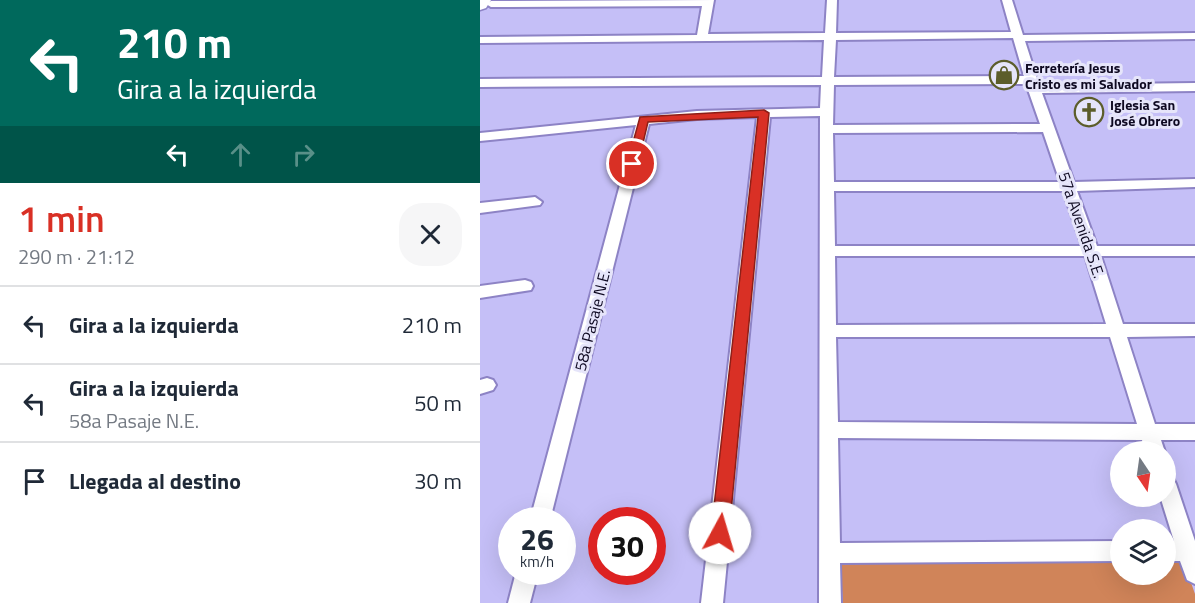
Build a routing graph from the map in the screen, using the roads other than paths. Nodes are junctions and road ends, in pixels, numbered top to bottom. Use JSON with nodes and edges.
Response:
{"nodes":[{"id":1,"x":832,"y":0,"type":"edge"},
{"id":2,"x":1007,"y":0,"type":"edge"},
{"id":3,"x":709,"y":1,"type":"edge"},
{"id":4,"x":485,"y":3,"type":"edge"},
{"id":5,"x":1195,"y":36,"type":"edge"},
{"id":6,"x":702,"y":37,"type":"junction"},
{"id":7,"x":831,"y":37,"type":"junction"},
{"id":8,"x":1018,"y":37,"type":"junction"},
{"id":9,"x":480,"y":40,"type":"edge"},
{"id":10,"x":828,"y":81,"type":"junction"},
{"id":11,"x":480,"y":83,"type":"edge"},
{"id":12,"x":1033,"y":85,"type":"junction"},
{"id":13,"x":1195,"y":87,"type":"edge"},
{"id":14,"x":764,"y":113,"type":"junction"},
{"id":15,"x":644,"y":119,"type":"junction"},
{"id":16,"x":826,"y":121,"type":"junction"},
{"id":17,"x":1049,"y":128,"type":"junction"},
{"id":18,"x":480,"y":137,"type":"edge"},
{"id":19,"x":1195,"y":183,"type":"edge"},
{"id":20,"x":827,"y":186,"type":"junction"},
{"id":21,"x":1069,"y":187,"type":"junction"},
{"id":22,"x":535,"y":202,"type":"dead end"},
{"id":23,"x":480,"y":208,"type":"edge"},
{"id":24,"x":1091,"y":250,"type":"junction"},
{"id":25,"x":827,"y":251,"type":"junction"},
{"id":26,"x":1195,"y":251,"type":"edge"},
{"id":27,"x":525,"y":286,"type":"dead end"},
{"id":28,"x":480,"y":292,"type":"edge"},
{"id":29,"x":1195,"y":330,"type":"edge"},
{"id":30,"x":1117,"y":331,"type":"junction"},
{"id":31,"x":828,"y":332,"type":"junction"},
{"id":32,"x":829,"y":430,"type":"junction"},
{"id":33,"x":1195,"y":432,"type":"edge"},
{"id":34,"x":1148,"y":433,"type":"junction"},
{"id":35,"x":1151,"y":441,"type":"edge"},
{"id":36,"x":543,"y":507,"type":"edge"},
{"id":37,"x":1175,"y":507,"type":"edge"},
{"id":38,"x":1110,"y":551,"type":"edge"},
{"id":39,"x":1191,"y":551,"type":"edge"},
{"id":40,"x":830,"y":553,"type":"junction"},
{"id":41,"x":1195,"y":573,"type":"edge"},
{"id":42,"x":524,"y":585,"type":"edge"},
{"id":43,"x":519,"y":603,"type":"edge"},
{"id":44,"x":712,"y":603,"type":"edge"},
{"id":45,"x":831,"y":603,"type":"edge"}],
"edges":[{"from":1,"to":7,"type":"street"},
{"from":2,"to":8,"type":"street","name":"57a Avenida S.E."},
{"from":3,"to":4,"type":"street"},
{"from":3,"to":6,"type":"street"},
{"from":5,"to":8,"type":"street"},
{"from":6,"to":7,"type":"street"},
{"from":6,"to":9,"type":"street"},
{"from":7,"to":8,"type":"street"},
{"from":7,"to":10,"type":"street"},
{"from":8,"to":12,"type":"street","name":"57a Avenida S.E."},
{"from":10,"to":11,"type":"street"},
{"from":10,"to":12,"type":"street"},
{"from":10,"to":16,"type":"street"},
{"from":12,"to":13,"type":"street"},
{"from":12,"to":17,"type":"street","name":"57a Avenida S.E."},
{"from":14,"to":15,"type":"street"},
{"from":14,"to":16,"type":"street"},
{"from":14,"to":44,"type":"street"},
{"from":15,"to":18,"type":"street"},
{"from":15,"to":36,"type":"street","name":"58a Pasaje N.E."},
{"from":16,"to":17,"type":"street"},
{"from":16,"to":20,"type":"street"},
{"from":17,"to":21,"type":"street","name":"57a Avenida S.E."},
{"from":19,"to":21,"type":"street"},
{"from":20,"to":21,"type":"street"},
{"from":20,"to":25,"type":"street"},
{"from":21,"to":24,"type":"street","name":"57a Avenida S.E."},
{"from":22,"to":23,"type":"street"},
{"from":24,"to":25,"type":"street"},
{"from":24,"to":26,"type":"street"},
{"from":24,"to":30,"type":"street","name":"57a Avenida S.E."},
{"from":25,"to":31,"type":"street"},
{"from":27,"to":28,"type":"street"},
{"from":29,"to":30,"type":"street"},
{"from":30,"to":31,"type":"street"},
{"from":30,"to":34,"type":"street","name":"57a Avenida S.E."},
{"from":31,"to":32,"type":"street"},
{"from":32,"to":34,"type":"street"},
{"from":32,"to":40,"type":"street"},
{"from":33,"to":34,"type":"street"},
{"from":34,"to":35,"type":"street","name":"57a Avenida S.E."},
{"from":37,"to":39,"type":"street"},
{"from":38,"to":40,"type":"street"},
{"from":39,"to":41,"type":"street"},
{"from":40,"to":45,"type":"street"},
{"from":42,"to":43,"type":"street"}]}
